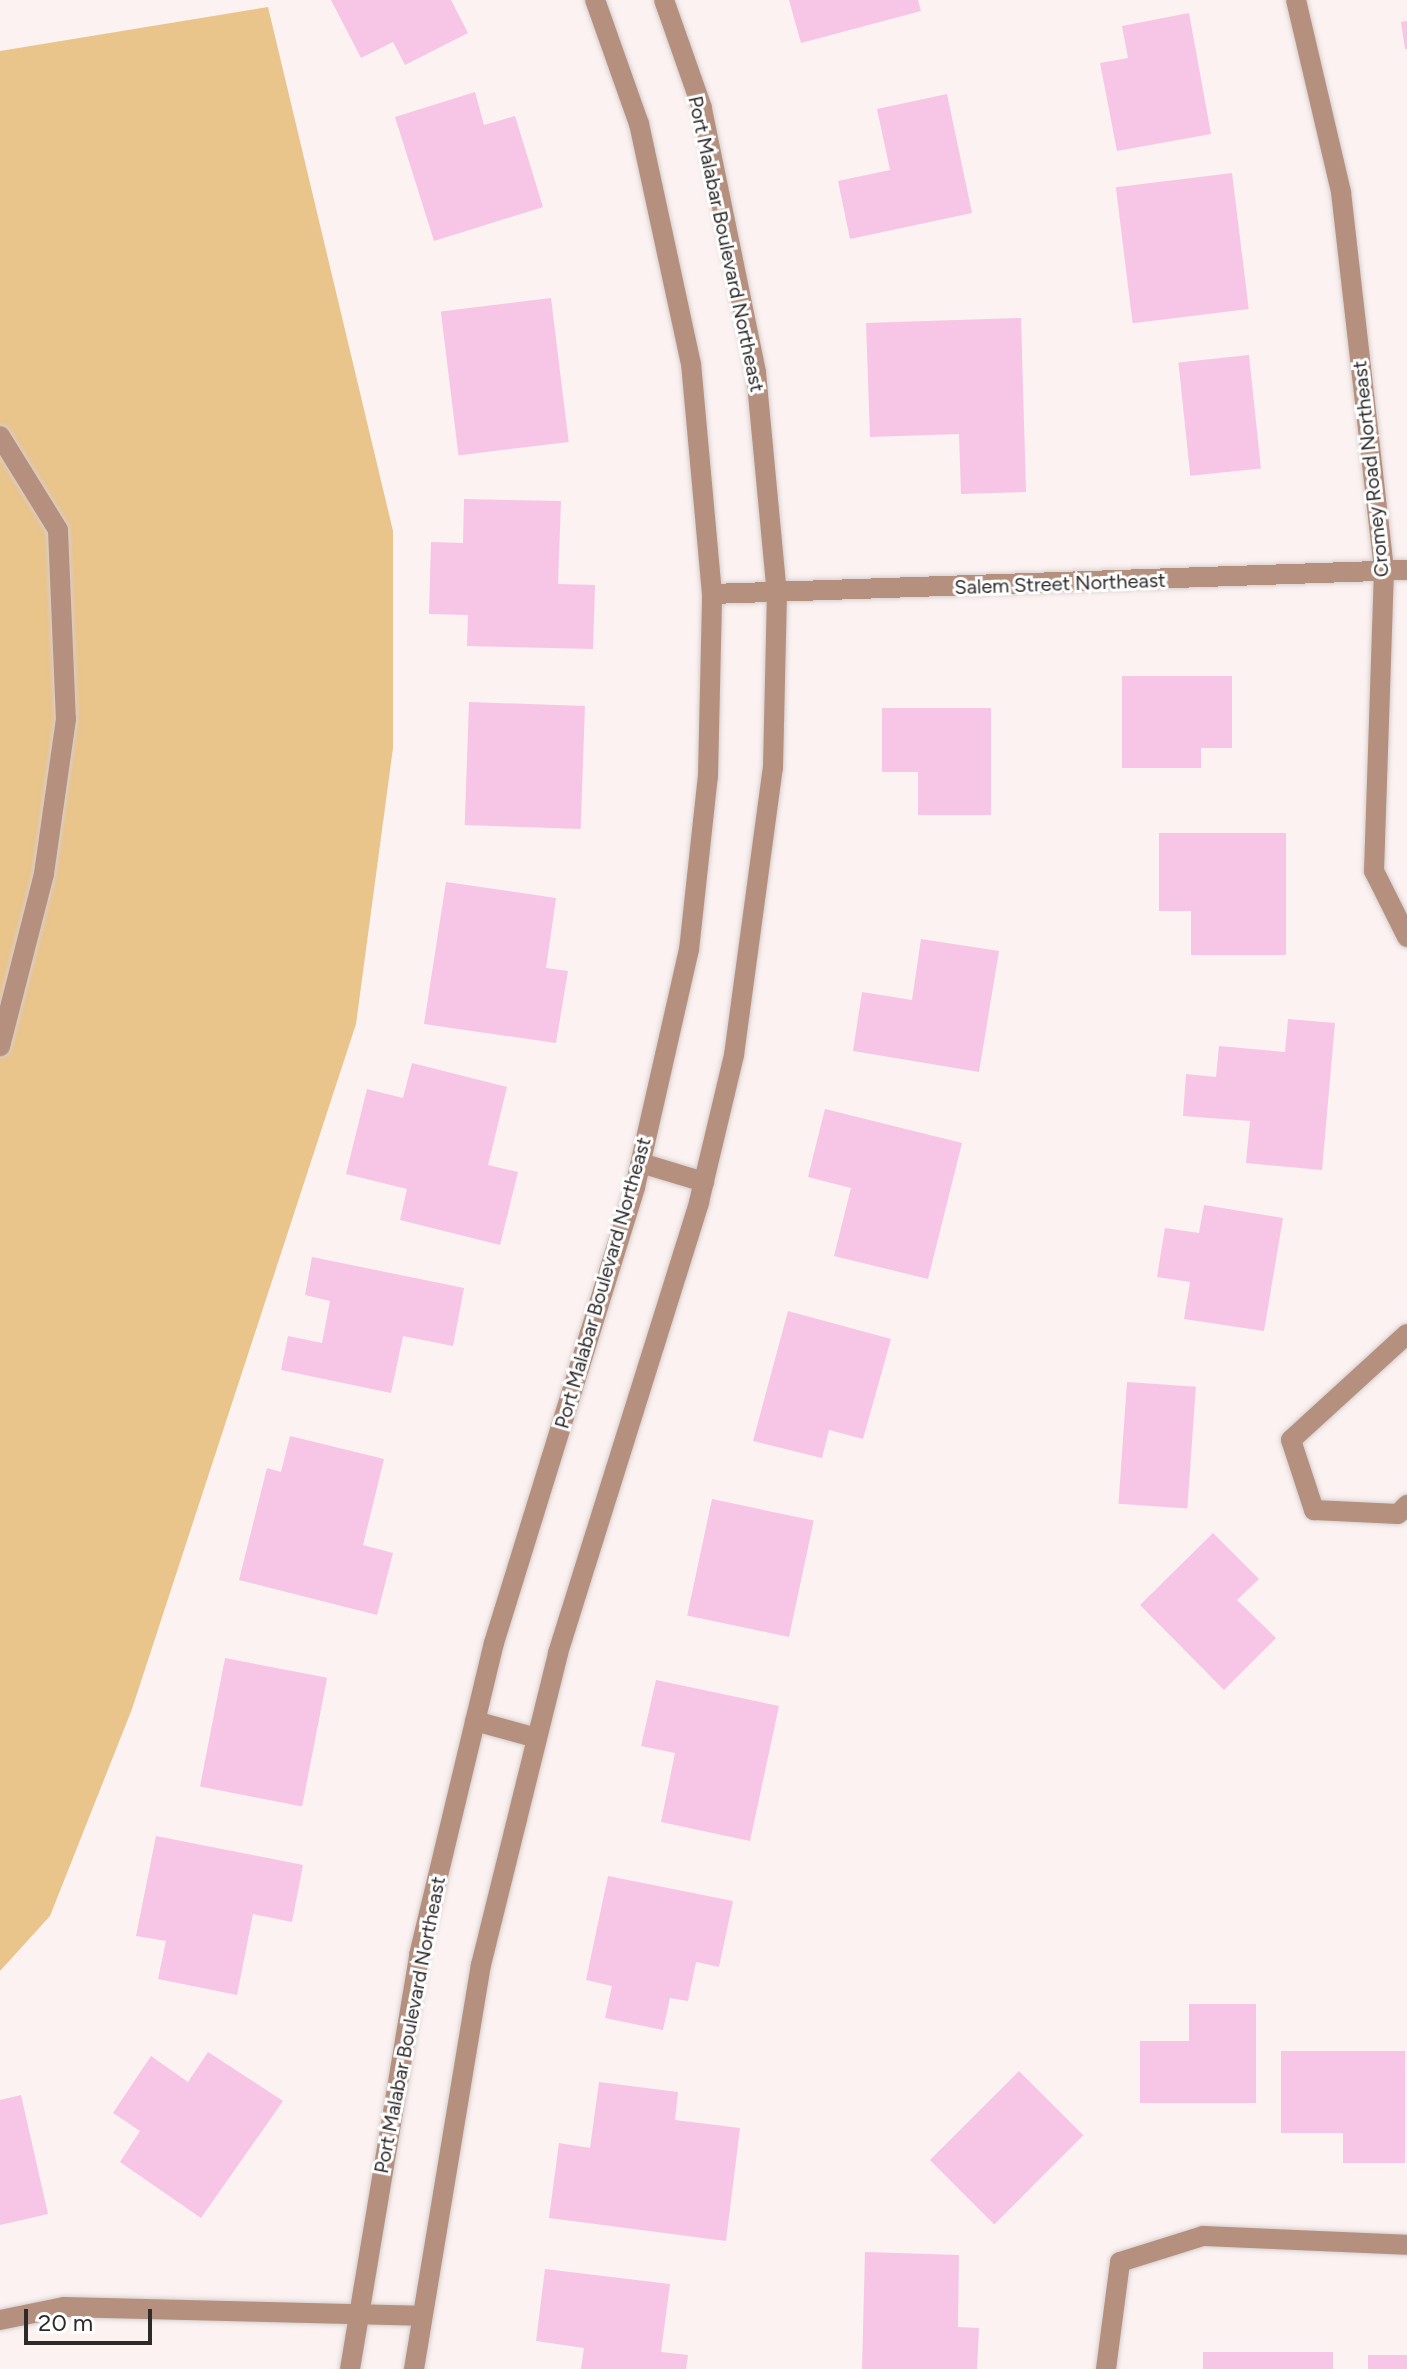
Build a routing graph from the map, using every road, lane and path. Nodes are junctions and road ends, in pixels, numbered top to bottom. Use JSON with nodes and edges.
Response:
{"nodes":[{"id":1,"x":595,"y":0,"type":"edge"},
{"id":2,"x":664,"y":0,"type":"edge"},
{"id":3,"x":1296,"y":0,"type":"edge"},
{"id":4,"x":0,"y":436,"type":"edge"},
{"id":5,"x":1384,"y":570,"type":"junction"},
{"id":6,"x":1407,"y":570,"type":"edge"},
{"id":7,"x":712,"y":594,"type":"junction"},
{"id":8,"x":777,"y":595,"type":"junction"},
{"id":9,"x":1407,"y":937,"type":"edge"},
{"id":10,"x":0,"y":1046,"type":"edge"},
{"id":11,"x":641,"y":1163,"type":"junction"},
{"id":12,"x":704,"y":1182,"type":"junction"},
{"id":13,"x":1407,"y":1334,"type":"edge"},
{"id":14,"x":1407,"y":1505,"type":"edge"},
{"id":15,"x":475,"y":1721,"type":"junction"},
{"id":16,"x":537,"y":1738,"type":"junction"},
{"id":17,"x":1407,"y":2245,"type":"edge"},
{"id":18,"x":357,"y":2311,"type":"junction"},
{"id":19,"x":420,"y":2316,"type":"junction"},
{"id":20,"x":0,"y":2320,"type":"edge"},
{"id":21,"x":350,"y":2369,"type":"edge"},
{"id":22,"x":414,"y":2369,"type":"edge"},
{"id":23,"x":1106,"y":2369,"type":"edge"}],
"edges":[{"from":1,"to":7,"type":"street","name":"Port Malabar Boulevard Northeast"},
{"from":2,"to":8,"type":"street","name":"Port Malabar Boulevard Northeast"},
{"from":3,"to":5,"type":"street","name":"Cromey Road Northeast"},
{"from":4,"to":10,"type":"street"},
{"from":5,"to":6,"type":"street","name":"Salem Street Northeast"},
{"from":5,"to":8,"type":"street","name":"Salem Street Northeast"},
{"from":5,"to":9,"type":"street","name":"Cromey Road Northeast"},
{"from":7,"to":8,"type":"street","name":"Salem Street Northeast"},
{"from":7,"to":11,"type":"street","name":"Port Malabar Boulevard Northeast"},
{"from":8,"to":12,"type":"street","name":"Port Malabar Boulevard Northeast"},
{"from":11,"to":12,"type":"street"},
{"from":11,"to":15,"type":"street","name":"Port Malabar Boulevard Northeast"},
{"from":12,"to":16,"type":"street","name":"Port Malabar Boulevard Northeast"},
{"from":13,"to":14,"type":"street"},
{"from":15,"to":16,"type":"street"},
{"from":15,"to":18,"type":"street","name":"Port Malabar Boulevard Northeast"},
{"from":16,"to":19,"type":"street","name":"Port Malabar Boulevard Northeast"},
{"from":17,"to":23,"type":"street"},
{"from":18,"to":19,"type":"street"},
{"from":18,"to":20,"type":"street"},
{"from":18,"to":21,"type":"street","name":"Port Malabar Boulevard Northeast"},
{"from":19,"to":22,"type":"street","name":"Port Malabar Boulevard Northeast"}]}
